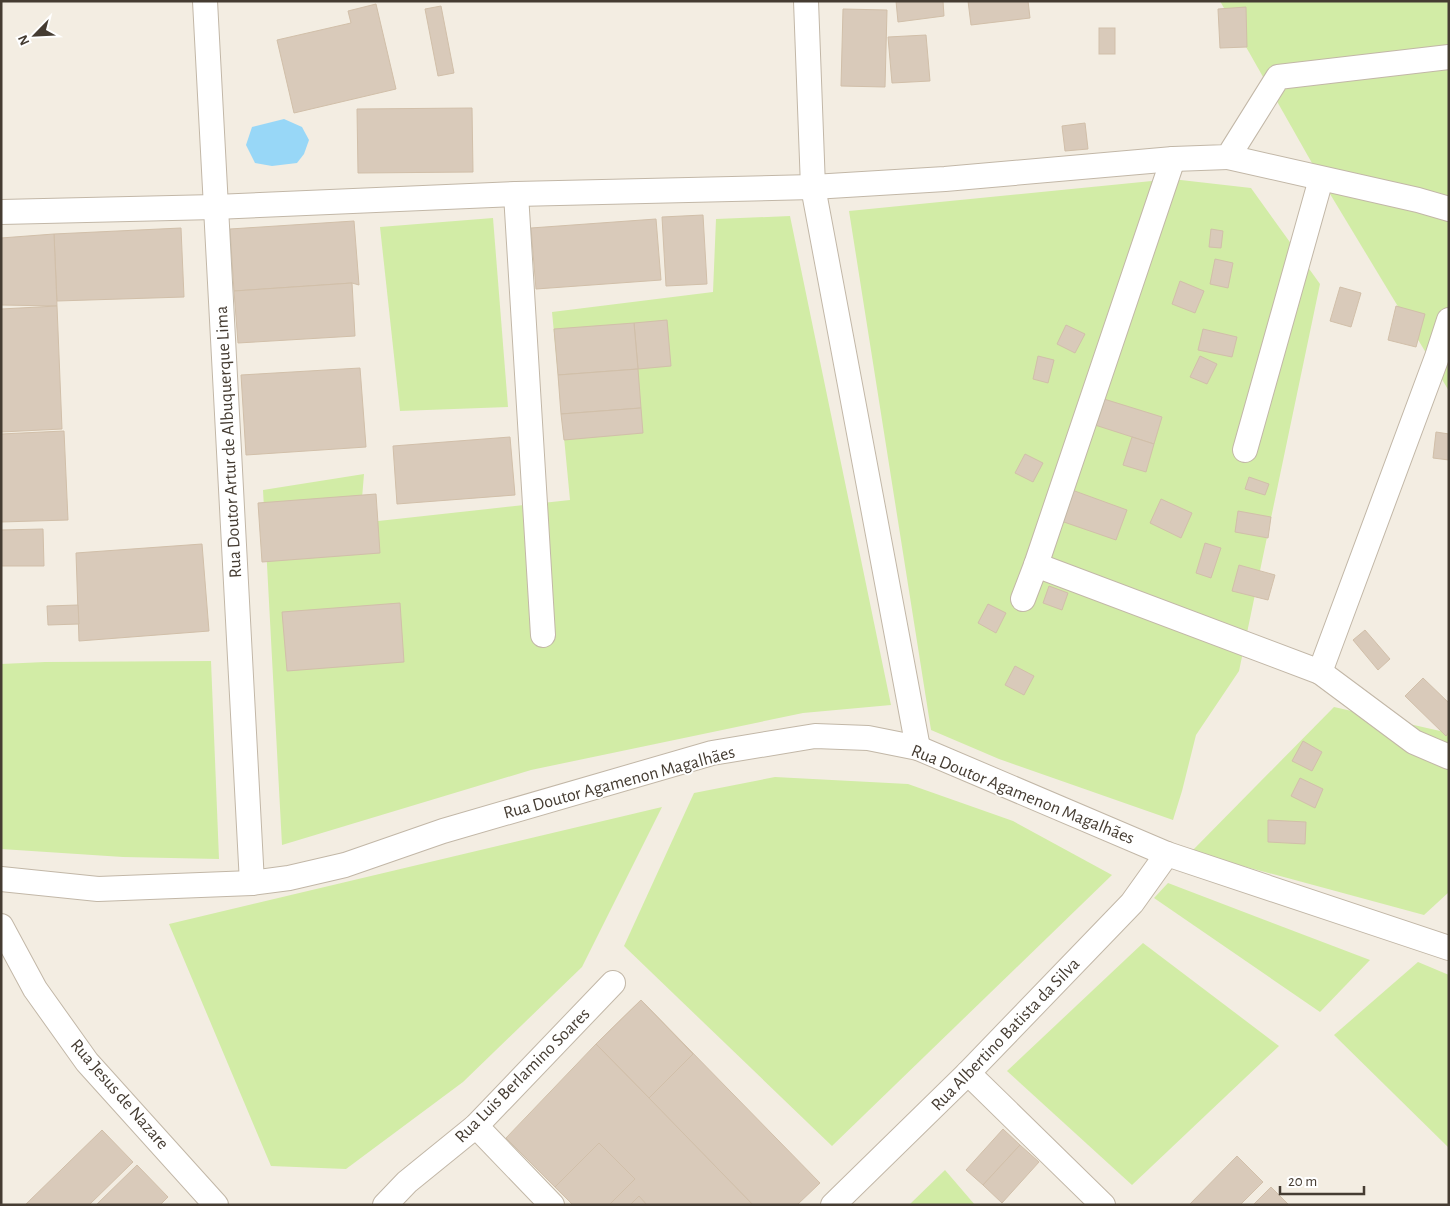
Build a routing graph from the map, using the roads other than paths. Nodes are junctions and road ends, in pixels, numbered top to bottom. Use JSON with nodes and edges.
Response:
{"nodes":[{"id":1,"x":205,"y":1,"type":"edge"},
{"id":2,"x":806,"y":1,"type":"edge"},
{"id":3,"x":1449,"y":57,"type":"edge"},
{"id":4,"x":1228,"y":158,"type":"junction"},
{"id":5,"x":1173,"y":159,"type":"junction"},
{"id":6,"x":1322,"y":179,"type":"junction"},
{"id":7,"x":813,"y":187,"type":"junction"},
{"id":8,"x":516,"y":194,"type":"junction"},
{"id":9,"x":215,"y":207,"type":"junction"},
{"id":10,"x":1449,"y":209,"type":"edge"},
{"id":11,"x":1,"y":212,"type":"edge"},
{"id":12,"x":1449,"y":320,"type":"edge"},
{"id":13,"x":1245,"y":450,"type":"dead end"},
{"id":14,"x":1036,"y":565,"type":"junction"},
{"id":15,"x":1023,"y":599,"type":"dead end"},
{"id":16,"x":544,"y":634,"type":"dead end"},
{"id":17,"x":1320,"y":672,"type":"junction"},
{"id":18,"x":918,"y":748,"type":"junction"},
{"id":19,"x":1449,"y":757,"type":"edge"},
{"id":20,"x":1167,"y":854,"type":"junction"},
{"id":21,"x":1,"y":879,"type":"edge"},
{"id":22,"x":252,"y":883,"type":"junction"},
{"id":23,"x":1,"y":926,"type":"edge"},
{"id":24,"x":1449,"y":948,"type":"edge"},
{"id":25,"x":613,"y":983,"type":"dead end"},
{"id":26,"x":968,"y":1073,"type":"junction"},
{"id":27,"x":476,"y":1126,"type":"junction"},
{"id":28,"x":216,"y":1205,"type":"edge"},
{"id":29,"x":385,"y":1205,"type":"edge"},
{"id":30,"x":552,"y":1205,"type":"edge"},
{"id":31,"x":834,"y":1205,"type":"edge"},
{"id":32,"x":1103,"y":1205,"type":"edge"}],
"edges":[{"from":1,"to":9,"type":"street","name":"Rua Doutor Artur de Albuquerque Lima"},
{"from":2,"to":7,"type":"street"},
{"from":3,"to":4,"type":"street"},
{"from":4,"to":5,"type":"street"},
{"from":4,"to":6,"type":"street"},
{"from":5,"to":7,"type":"street"},
{"from":5,"to":14,"type":"street"},
{"from":6,"to":10,"type":"street"},
{"from":6,"to":13,"type":"street"},
{"from":7,"to":8,"type":"street"},
{"from":7,"to":18,"type":"street"},
{"from":8,"to":9,"type":"street"},
{"from":8,"to":16,"type":"street"},
{"from":9,"to":11,"type":"street"},
{"from":9,"to":22,"type":"street","name":"Rua Doutor Artur de Albuquerque Lima"},
{"from":12,"to":17,"type":"street"},
{"from":14,"to":15,"type":"street"},
{"from":14,"to":17,"type":"street"},
{"from":17,"to":19,"type":"street"},
{"from":18,"to":20,"type":"street","name":"Rua Doutor Agamenon Magalhães"},
{"from":18,"to":22,"type":"street","name":"Rua Doutor Agamenon Magalhães"},
{"from":20,"to":24,"type":"street","name":"Rua Doutor Agamenon Magalhães"},
{"from":20,"to":26,"type":"street","name":"Rua Albertino Batista da Silva"},
{"from":21,"to":22,"type":"street","name":"Rua Doutor Agamenon Magalhães"},
{"from":23,"to":28,"type":"street","name":"Rua Jesus de Nazare"},
{"from":25,"to":27,"type":"street","name":"Rua Luis Berlamino Soares"},
{"from":26,"to":31,"type":"street","name":"Rua Albertino Batista da Silva"},
{"from":26,"to":32,"type":"street"},
{"from":27,"to":29,"type":"street","name":"Rua Luis Berlamino Soares"},
{"from":27,"to":30,"type":"street"}]}
